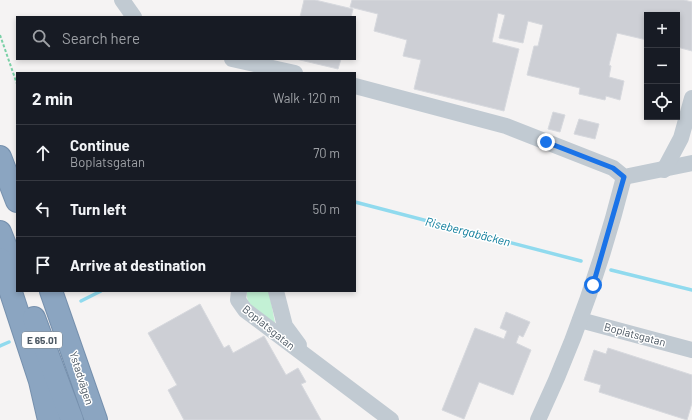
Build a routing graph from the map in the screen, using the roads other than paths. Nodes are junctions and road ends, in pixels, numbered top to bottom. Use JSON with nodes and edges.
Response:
{"nodes":[{"id":1,"x":122,"y":0,"type":"edge"},
{"id":2,"x":133,"y":16,"type":"edge"},
{"id":3,"x":236,"y":60,"type":"edge"},
{"id":4,"x":290,"y":72,"type":"edge"},
{"id":5,"x":356,"y":86,"type":"edge"},
{"id":6,"x":692,"y":98,"type":"edge"},
{"id":7,"x":0,"y":157,"type":"edge"},
{"id":8,"x":692,"y":163,"type":"edge"},
{"id":9,"x":664,"y":170,"type":"junction"},
{"id":10,"x":624,"y":177,"type":"junction"},
{"id":11,"x":16,"y":198,"type":"edge"},
{"id":12,"x":0,"y":232,"type":"edge"},
{"id":13,"x":0,"y":259,"type":"edge"},
{"id":14,"x":16,"y":272,"type":"edge"},
{"id":15,"x":23,"y":292,"type":"edge"},
{"id":16,"x":51,"y":292,"type":"edge"},
{"id":17,"x":238,"y":292,"type":"edge"},
{"id":18,"x":276,"y":292,"type":"edge"},
{"id":19,"x":580,"y":320,"type":"junction"},
{"id":20,"x":68,"y":335,"type":"junction"},
{"id":21,"x":691,"y":349,"type":"edge"},
{"id":22,"x":308,"y":358,"type":"junction"},
{"id":23,"x":49,"y":420,"type":"edge"},
{"id":24,"x":72,"y":420,"type":"edge"},
{"id":25,"x":96,"y":420,"type":"edge"},
{"id":26,"x":105,"y":420,"type":"edge"},
{"id":27,"x":391,"y":420,"type":"edge"},
{"id":28,"x":538,"y":420,"type":"edge"}],
"edges":[{"from":1,"to":2,"type":"street"},
{"from":3,"to":4,"type":"street"},
{"from":5,"to":10,"type":"street"},
{"from":6,"to":9,"type":"street"},
{"from":7,"to":11,"type":"highway"},
{"from":8,"to":9,"type":"street"},
{"from":9,"to":10,"type":"street"},
{"from":10,"to":19,"type":"street"},
{"from":12,"to":14,"type":"highway"},
{"from":13,"to":23,"type":"highway"},
{"from":15,"to":24,"type":"highway","name":"Ystadvägen","number":"E 65.01"},
{"from":16,"to":20,"type":"highway","name":"Ystadvägen","number":"E 65.01"},
{"from":17,"to":22,"type":"street","name":"Boplatsgatan"},
{"from":18,"to":22,"type":"street","name":"Boplatsgatan"},
{"from":19,"to":21,"type":"street","name":"Boplatsgatan"},
{"from":19,"to":28,"type":"street"},
{"from":20,"to":25,"type":"highway","name":"Ystadvägen","number":"E 65.01"},
{"from":20,"to":26,"type":"highway"},
{"from":22,"to":27,"type":"street","name":"Boplatsgatan"}]}
